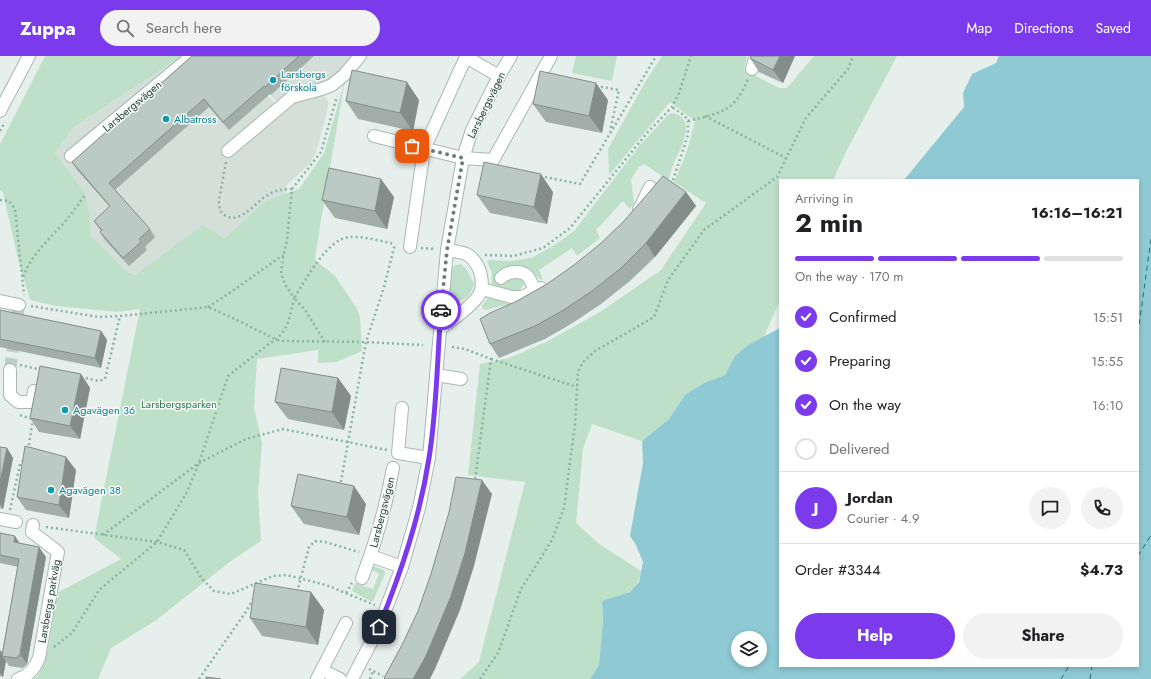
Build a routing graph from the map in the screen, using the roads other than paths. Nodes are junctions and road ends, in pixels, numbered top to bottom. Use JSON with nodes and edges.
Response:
{"nodes":[{"id":1,"x":29,"y":56,"type":"edge"},
{"id":2,"x":192,"y":56,"type":"edge"},
{"id":3,"x":360,"y":56,"type":"edge"},
{"id":4,"x":511,"y":56,"type":"edge"},
{"id":5,"x":551,"y":56,"type":"edge"},
{"id":6,"x":756,"y":56,"type":"edge"},
{"id":7,"x":752,"y":69,"type":"edge"},
{"id":8,"x":499,"y":76,"type":"junction"},
{"id":9,"x":0,"y":111,"type":"edge"},
{"id":10,"x":374,"y":136,"type":"dead end"},
{"id":11,"x":424,"y":148,"type":"junction"},
{"id":12,"x":228,"y":151,"type":"road end"},
{"id":13,"x":72,"y":156,"type":"dead end"},
{"id":14,"x":463,"y":158,"type":"junction"},
{"id":15,"x":650,"y":186,"type":"road end"},
{"id":16,"x":630,"y":218,"type":"edge"},
{"id":17,"x":410,"y":247,"type":"road end"},
{"id":18,"x":447,"y":250,"type":"junction"},
{"id":19,"x":501,"y":278,"type":"dead end"},
{"id":20,"x":551,"y":283,"type":"edge"},
{"id":21,"x":482,"y":289,"type":"junction"},
{"id":22,"x":535,"y":291,"type":"junction"},
{"id":23,"x":0,"y":300,"type":"edge"},
{"id":24,"x":19,"y":305,"type":"dead end"},
{"id":25,"x":440,"y":329,"type":"junction"},
{"id":26,"x":14,"y":367,"type":"tunnel mouth"},
{"id":27,"x":436,"y":375,"type":"junction"},
{"id":28,"x":461,"y":379,"type":"dead end"},
{"id":29,"x":34,"y":392,"type":"edge"},
{"id":30,"x":402,"y":408,"type":"dead end"},
{"id":31,"x":429,"y":458,"type":"junction"},
{"id":32,"x":393,"y":468,"type":"dead end"},
{"id":33,"x":33,"y":525,"type":"road end"},
{"id":34,"x":371,"y":556,"type":"junction"},
{"id":35,"x":402,"y":567,"type":"junction"},
{"id":36,"x":362,"y":578,"type":"dead end"},
{"id":37,"x":346,"y":623,"type":"dead end"},
{"id":38,"x":320,"y":674,"type":"edge"},
{"id":39,"x":18,"y":679,"type":"edge"},
{"id":40,"x":340,"y":679,"type":"edge"},
{"id":41,"x":352,"y":679,"type":"edge"}],
"edges":[{"from":1,"to":9,"type":"street"},
{"from":2,"to":13,"type":"street","name":"Larsbergsvägen"},
{"from":3,"to":12,"type":"street"},
{"from":4,"to":8,"type":"street","name":"Larsbergsvägen"},
{"from":5,"to":14,"type":"street"},
{"from":6,"to":7,"type":"street"},
{"from":8,"to":11,"type":"street"},
{"from":8,"to":14,"type":"street","name":"Larsbergsvägen"},
{"from":10,"to":11,"type":"street"},
{"from":11,"to":14,"type":"street"},
{"from":11,"to":17,"type":"street"},
{"from":14,"to":18,"type":"street","name":"Larsbergsvägen"},
{"from":15,"to":16,"type":"street"},
{"from":18,"to":21,"type":"street"},
{"from":18,"to":25,"type":"street","name":"Larsbergsvägen"},
{"from":19,"to":22,"type":"street"},
{"from":20,"to":22,"type":"street"},
{"from":21,"to":22,"type":"street"},
{"from":21,"to":25,"type":"street"},
{"from":23,"to":24,"type":"street"},
{"from":25,"to":27,"type":"street","name":"Larsbergsvägen"},
{"from":26,"to":29,"type":"street"},
{"from":27,"to":28,"type":"street"},
{"from":27,"to":31,"type":"street","name":"Larsbergsvägen"},
{"from":30,"to":31,"type":"street"},
{"from":31,"to":35,"type":"street","name":"Larsbergsvägen"},
{"from":32,"to":34,"type":"street","name":"Larsbergsvägen"},
{"from":33,"to":39,"type":"street","name":"Larsbergs parkväg"},
{"from":34,"to":35,"type":"street","name":"Larsbergsvägen"},
{"from":34,"to":36,"type":"street","name":"Larsbergsvägen"},
{"from":35,"to":41,"type":"street","name":"Larsbergsvägen"},
{"from":37,"to":38,"type":"street"},
{"from":38,"to":40,"type":"street"}]}
